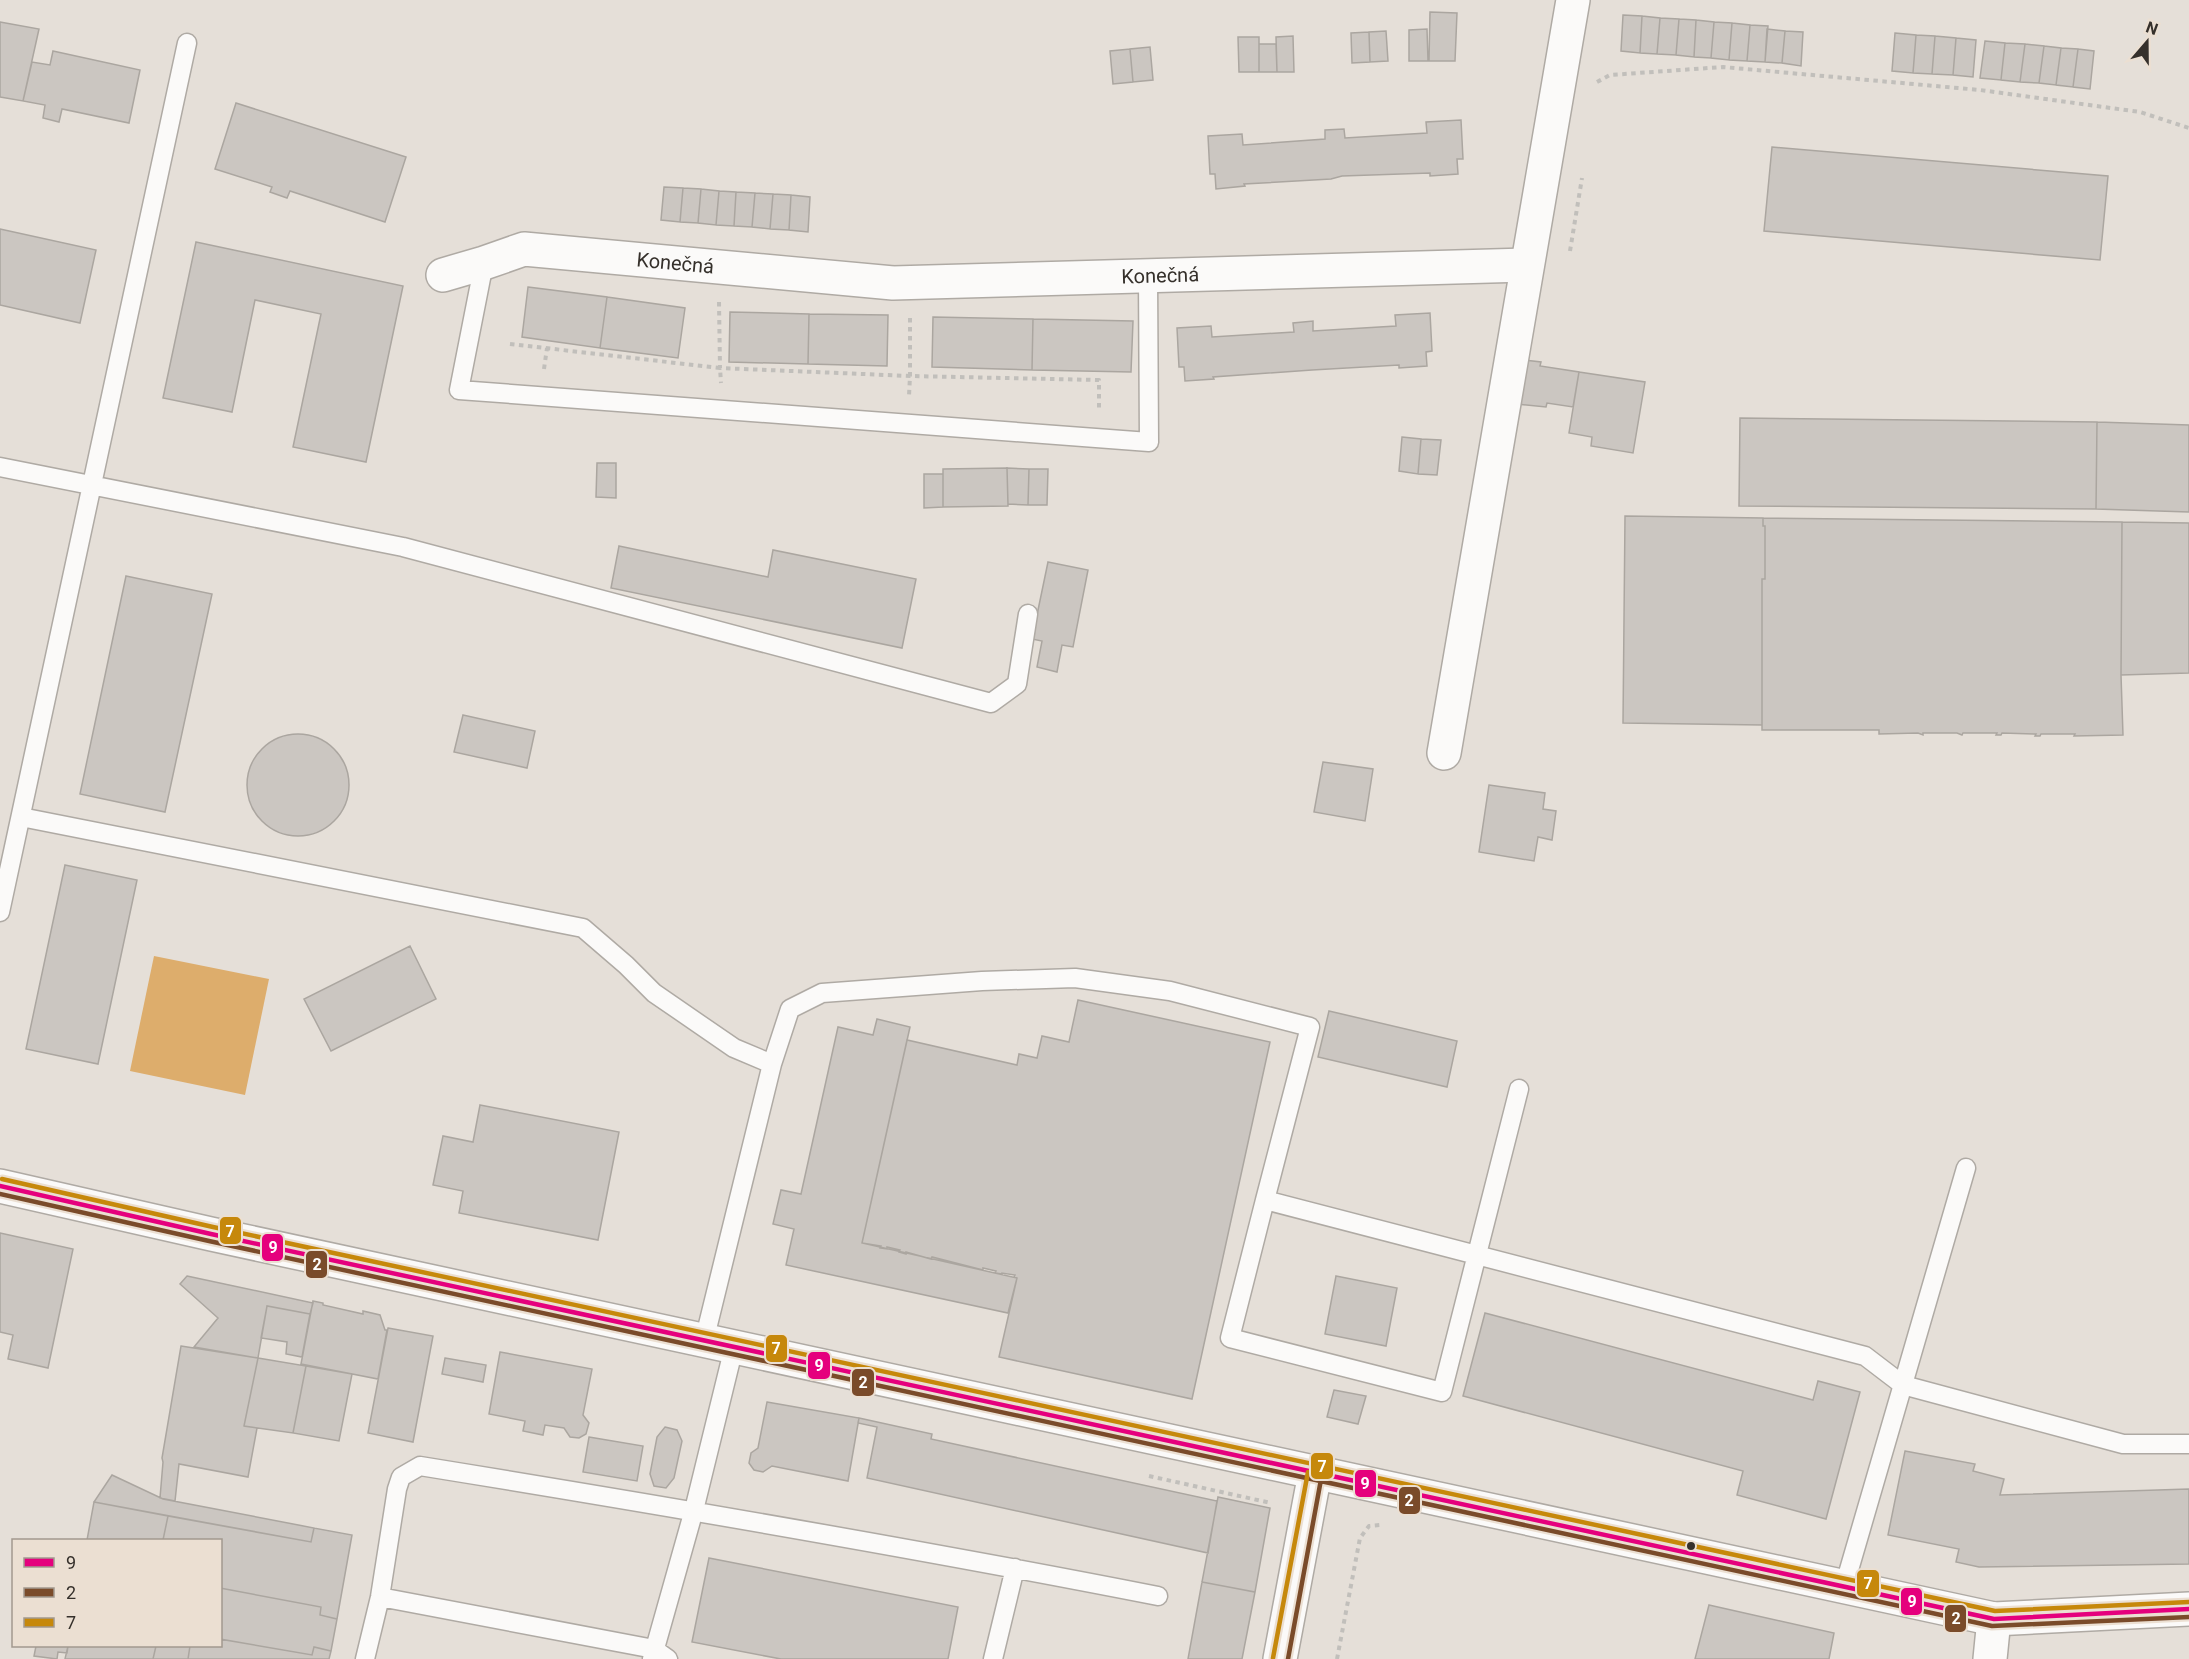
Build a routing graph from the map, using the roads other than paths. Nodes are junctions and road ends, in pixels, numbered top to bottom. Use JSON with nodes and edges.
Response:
{"nodes":[{"id":1,"x":1573,"y":0,"type":"edge"},
{"id":2,"x":187,"y":43,"type":"dead end"},
{"id":3,"x":484,"y":263,"type":"junction"},
{"id":4,"x":1527,"y":266,"type":"junction"},
{"id":5,"x":443,"y":275,"type":"dead end"},
{"id":6,"x":1141,"y":277,"type":"junction"},
{"id":7,"x":0,"y":467,"type":"edge"},
{"id":8,"x":92,"y":486,"type":"junction"},
{"id":9,"x":1028,"y":614,"type":"dead end"},
{"id":10,"x":1444,"y":753,"type":"dead end"},
{"id":11,"x":21,"y":817,"type":"junction"},
{"id":12,"x":0,"y":912,"type":"edge"},
{"id":13,"x":772,"y":1064,"type":"junction"},
{"id":14,"x":1519,"y":1089,"type":"dead end"},
{"id":15,"x":1966,"y":1168,"type":"dead end"},
{"id":16,"x":0,"y":1186,"type":"edge"},
{"id":17,"x":1265,"y":1200,"type":"junction"},
{"id":18,"x":1476,"y":1255,"type":"junction"},
{"id":19,"x":719,"y":1344,"type":"junction"},
{"id":20,"x":1903,"y":1385,"type":"junction"},
{"id":21,"x":2189,"y":1444,"type":"edge"},
{"id":22,"x":1315,"y":1473,"type":"junction"},
{"id":23,"x":694,"y":1510,"type":"junction"},
{"id":24,"x":1015,"y":1568,"type":"junction"},
{"id":25,"x":1844,"y":1587,"type":"junction"},
{"id":26,"x":1158,"y":1596,"type":"dead end"},
{"id":27,"x":380,"y":1597,"type":"junction"},
{"id":28,"x":2189,"y":1609,"type":"edge"},
{"id":29,"x":1994,"y":1619,"type":"junction"},
{"id":30,"x":658,"y":1656,"type":"edge"},
{"id":31,"x":365,"y":1659,"type":"edge"},
{"id":32,"x":993,"y":1659,"type":"edge"},
{"id":33,"x":1280,"y":1659,"type":"edge"},
{"id":34,"x":1990,"y":1659,"type":"edge"}],
"edges":[{"from":1,"to":4,"type":"street"},
{"from":2,"to":8,"type":"lane"},
{"from":3,"to":5,"type":"street"},
{"from":3,"to":6,"type":"street","name":"Konečná"},
{"from":3,"to":6,"type":"lane"},
{"from":4,"to":6,"type":"street","name":"Konečná"},
{"from":4,"to":10,"type":"street"},
{"from":7,"to":8,"type":"lane"},
{"from":8,"to":9,"type":"lane"},
{"from":8,"to":11,"type":"lane"},
{"from":11,"to":12,"type":"lane"},
{"from":11,"to":13,"type":"lane"},
{"from":13,"to":17,"type":"lane"},
{"from":13,"to":19,"type":"lane"},
{"from":14,"to":18,"type":"lane"},
{"from":15,"to":20,"type":"lane"},
{"from":16,"to":19,"type":"street"},
{"from":17,"to":18,"type":"lane"},
{"from":17,"to":18,"type":"lane"},
{"from":18,"to":20,"type":"lane"},
{"from":19,"to":22,"type":"street"},
{"from":19,"to":23,"type":"lane"},
{"from":20,"to":21,"type":"lane"},
{"from":20,"to":25,"type":"lane"},
{"from":22,"to":25,"type":"street"},
{"from":22,"to":33,"type":"street"},
{"from":23,"to":24,"type":"lane"},
{"from":23,"to":27,"type":"lane"},
{"from":23,"to":30,"type":"lane"},
{"from":24,"to":26,"type":"lane"},
{"from":24,"to":32,"type":"lane"},
{"from":25,"to":29,"type":"street"},
{"from":27,"to":30,"type":"lane"},
{"from":27,"to":31,"type":"lane"},
{"from":28,"to":29,"type":"street"},
{"from":29,"to":34,"type":"street"}]}
